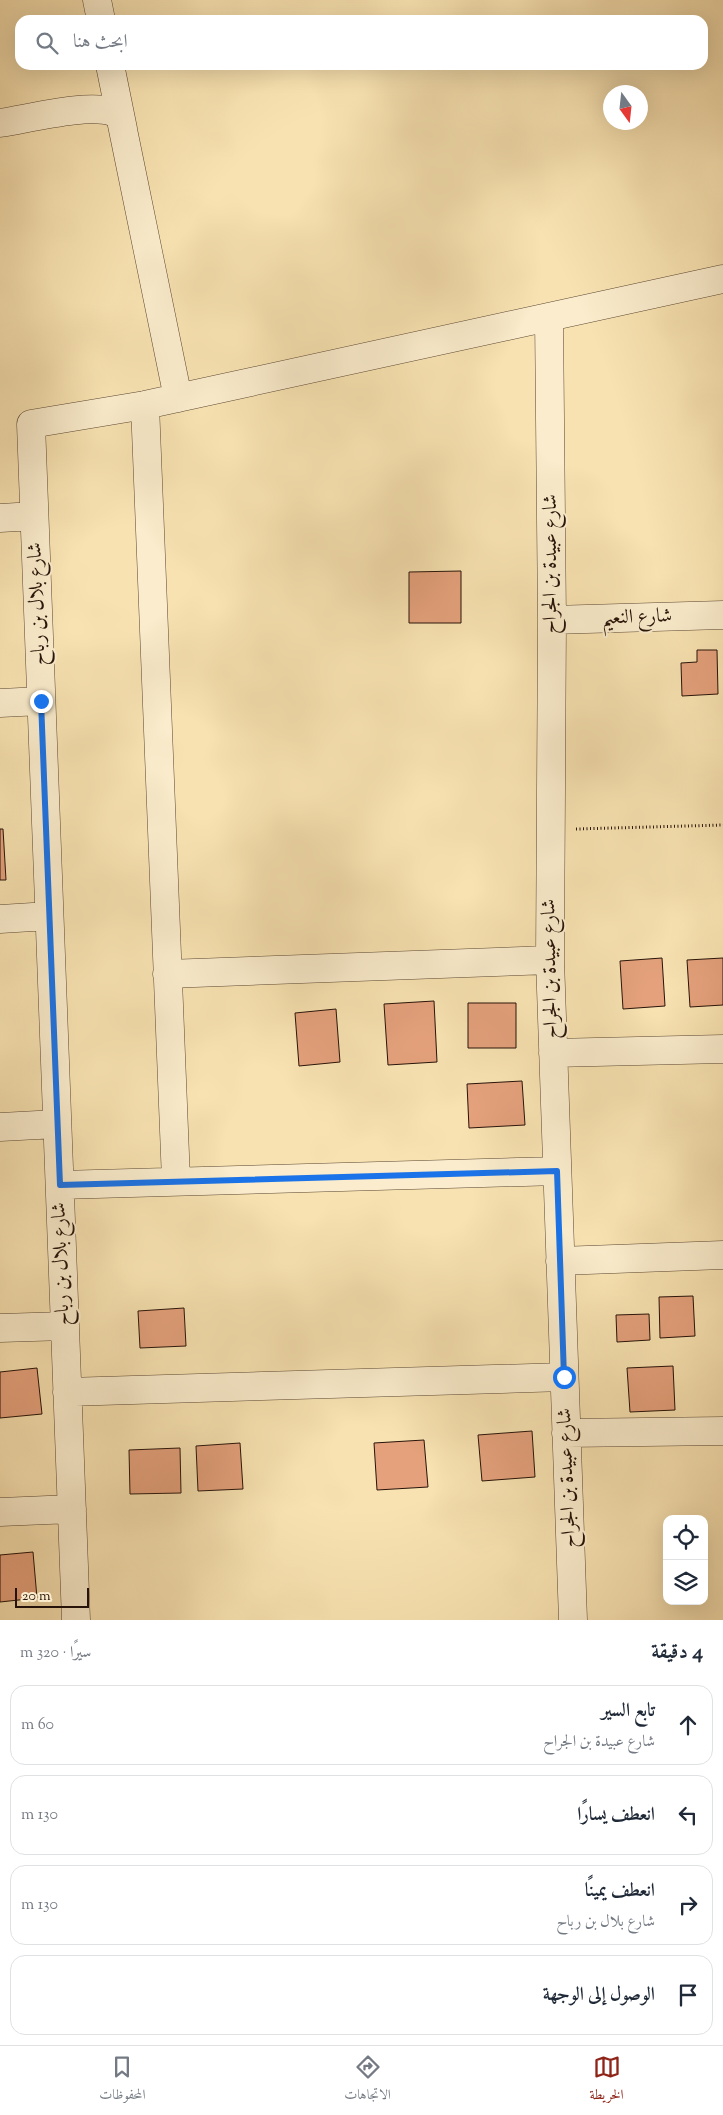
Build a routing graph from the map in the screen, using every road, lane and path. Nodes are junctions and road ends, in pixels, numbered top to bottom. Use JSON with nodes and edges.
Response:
{"nodes":[{"id":1,"x":97,"y":0,"type":"edge"},
{"id":2,"x":100,"y":15,"type":"edge"},
{"id":3,"x":111,"y":70,"type":"edge"},
{"id":4,"x":0,"y":123,"type":"edge"},
{"id":5,"x":723,"y":279,"type":"edge"},
{"id":6,"x":549,"y":317,"type":"junction"},
{"id":7,"x":178,"y":398,"type":"junction"},
{"id":8,"x":145,"y":405,"type":"junction"},
{"id":9,"x":34,"y":516,"type":"junction"},
{"id":10,"x":0,"y":518,"type":"edge"},
{"id":11,"x":723,"y":615,"type":"edge"},
{"id":12,"x":552,"y":620,"type":"junction"},
{"id":13,"x":41,"y":701,"type":"junction"},
{"id":14,"x":0,"y":703,"type":"edge"},
{"id":15,"x":723,"y":825,"type":"edge"},
{"id":16,"x":550,"y":829,"type":"junction"},
{"id":17,"x":50,"y":916,"type":"junction"},
{"id":18,"x":0,"y":919,"type":"edge"},
{"id":19,"x":550,"y":960,"type":"junction"},
{"id":20,"x":167,"y":974,"type":"junction"},
{"id":21,"x":723,"y":1049,"type":"edge"},
{"id":22,"x":553,"y":1053,"type":"junction"},
{"id":23,"x":57,"y":1124,"type":"junction"},
{"id":24,"x":0,"y":1127,"type":"edge"},
{"id":25,"x":557,"y":1171,"type":"junction"},
{"id":26,"x":176,"y":1180,"type":"junction"},
{"id":27,"x":60,"y":1185,"type":"junction"},
{"id":28,"x":723,"y":1255,"type":"edge"},
{"id":29,"x":560,"y":1261,"type":"junction"},
{"id":30,"x":65,"y":1326,"type":"junction"},
{"id":31,"x":0,"y":1328,"type":"edge"},
{"id":32,"x":564,"y":1377,"type":"junction"},
{"id":33,"x":67,"y":1392,"type":"junction"},
{"id":34,"x":723,"y":1431,"type":"edge"},
{"id":35,"x":566,"y":1433,"type":"junction"},
{"id":36,"x":72,"y":1509,"type":"junction"},
{"id":37,"x":0,"y":1512,"type":"edge"},
{"id":38,"x":76,"y":1620,"type":"edge"},
{"id":39,"x":573,"y":1620,"type":"edge"}],
"edges":[{"from":1,"to":2,"type":"street"},
{"from":3,"to":7,"type":"street"},
{"from":4,"to":7,"type":"street"},
{"from":5,"to":6,"type":"street"},
{"from":6,"to":7,"type":"street"},
{"from":6,"to":12,"type":"street","name":"شارع عبيدة بن الجراح"},
{"from":7,"to":8,"type":"street"},
{"from":8,"to":9,"type":"street","name":"شارع بلال بن رباح"},
{"from":8,"to":20,"type":"street"},
{"from":9,"to":10,"type":"street"},
{"from":9,"to":13,"type":"street","name":"شارع بلال بن رباح"},
{"from":11,"to":12,"type":"street","name":"شارع النعيم"},
{"from":12,"to":16,"type":"street","name":"شارع عبيدة بن الجراح"},
{"from":13,"to":14,"type":"street"},
{"from":13,"to":17,"type":"street","name":"شارع بلال بن رباح"},
{"from":15,"to":16,"type":"path"},
{"from":16,"to":19,"type":"street","name":"شارع عبيدة بن الجراح"},
{"from":17,"to":18,"type":"street"},
{"from":17,"to":23,"type":"street","name":"شارع بلال بن رباح"},
{"from":19,"to":20,"type":"street"},
{"from":19,"to":22,"type":"street","name":"شارع عبيدة بن الجراح"},
{"from":20,"to":26,"type":"street"},
{"from":21,"to":22,"type":"street"},
{"from":22,"to":25,"type":"street","name":"شارع عبيدة بن الجراح"},
{"from":23,"to":24,"type":"street"},
{"from":23,"to":27,"type":"street","name":"شارع بلال بن رباح"},
{"from":25,"to":26,"type":"street"},
{"from":25,"to":29,"type":"street","name":"شارع عبيدة بن الجراح"},
{"from":26,"to":27,"type":"street"},
{"from":27,"to":30,"type":"street","name":"شارع بلال بن رباح"},
{"from":28,"to":29,"type":"street"},
{"from":29,"to":32,"type":"street","name":"شارع عبيدة بن الجراح"},
{"from":30,"to":31,"type":"street"},
{"from":30,"to":33,"type":"street","name":"شارع بلال بن رباح"},
{"from":32,"to":33,"type":"street"},
{"from":32,"to":35,"type":"street","name":"شارع عبيدة بن الجراح"},
{"from":33,"to":36,"type":"street","name":"شارع بلال بن رباح"},
{"from":34,"to":35,"type":"street"},
{"from":35,"to":39,"type":"street","name":"شارع عبيدة بن الجراح"},
{"from":36,"to":37,"type":"street"},
{"from":36,"to":38,"type":"street","name":"شارع بلال بن رباح"}]}
